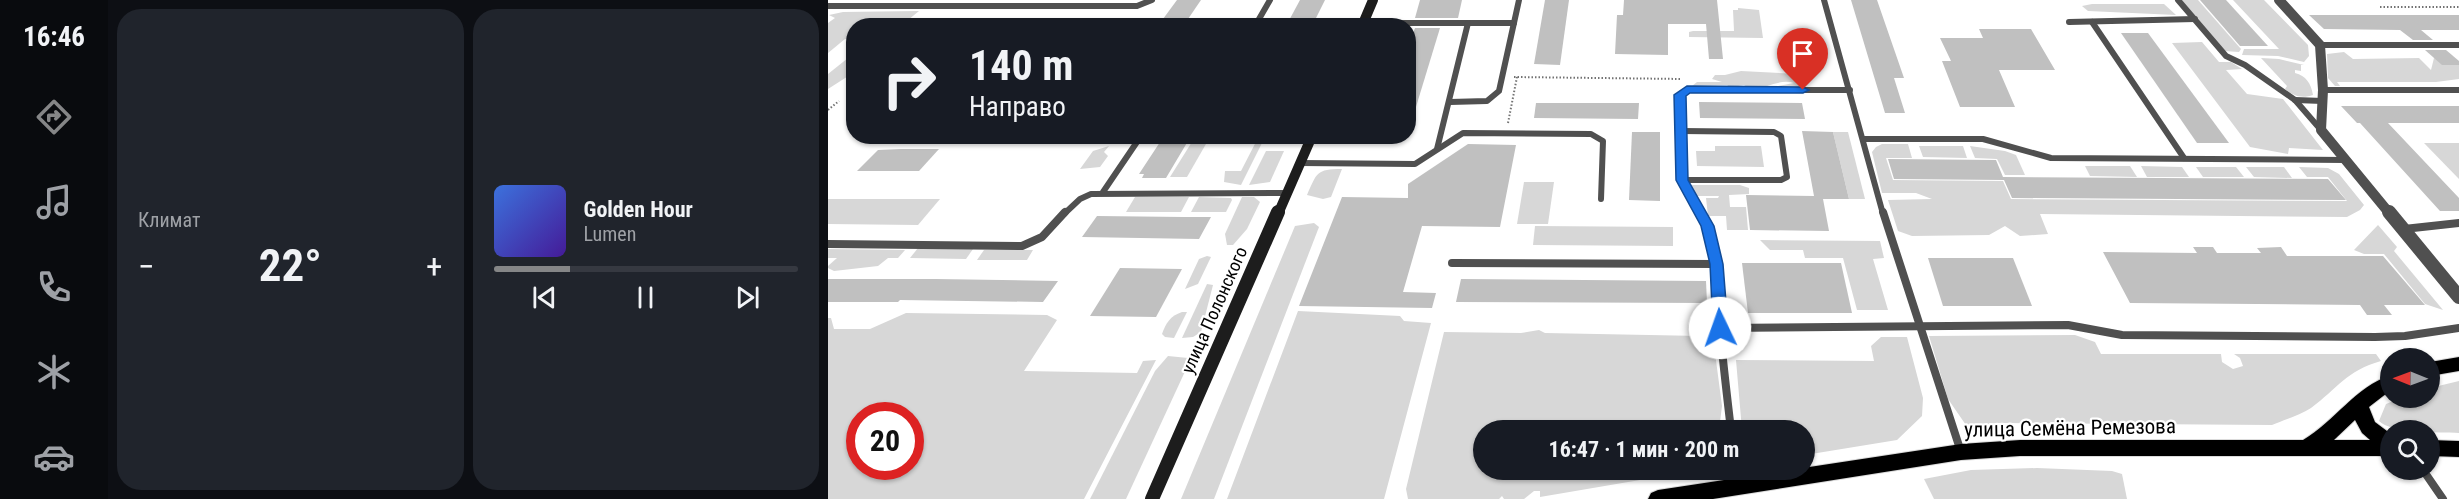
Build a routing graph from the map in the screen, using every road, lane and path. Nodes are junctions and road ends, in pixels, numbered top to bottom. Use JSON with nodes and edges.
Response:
{"nodes":[{"id":1,"x":1024,"y":0,"type":"edge"},
{"id":2,"x":1152,"y":0,"type":"edge"},
{"id":3,"x":1270,"y":0,"type":"edge"},
{"id":4,"x":1373,"y":0,"type":"edge"},
{"id":5,"x":1520,"y":0,"type":"edge"},
{"id":6,"x":1824,"y":0,"type":"edge"},
{"id":7,"x":2178,"y":0,"type":"edge"},
{"id":8,"x":2279,"y":0,"type":"edge"},
{"id":9,"x":828,"y":6,"type":"edge"},
{"id":10,"x":1018,"y":6,"type":"junction"},
{"id":11,"x":2380,"y":7,"type":"dead end"},
{"id":12,"x":2459,"y":7,"type":"edge"},
{"id":13,"x":1260,"y":18,"type":"edge"},
{"id":14,"x":1365,"y":18,"type":"edge"},
{"id":15,"x":2195,"y":20,"type":"junction"},
{"id":16,"x":2069,"y":22,"type":"dead end"},
{"id":17,"x":2092,"y":22,"type":"junction"},
{"id":18,"x":1416,"y":23,"type":"edge"},
{"id":19,"x":1468,"y":23,"type":"junction"},
{"id":20,"x":1514,"y":23,"type":"junction"},
{"id":21,"x":2320,"y":45,"type":"junction"},
{"id":22,"x":2459,"y":45,"type":"edge"},
{"id":23,"x":1686,"y":79,"type":"dead end"},
{"id":24,"x":1850,"y":90,"type":"junction"},
{"id":25,"x":2459,"y":90,"type":"edge"},
{"id":26,"x":2323,"y":96,"type":"junction"},
{"id":27,"x":2295,"y":100,"type":"junction"},
{"id":28,"x":839,"y":101,"type":"dead end"},
{"id":29,"x":1450,"y":102,"type":"junction"},
{"id":30,"x":828,"y":110,"type":"edge"},
{"id":31,"x":2321,"y":130,"type":"junction"},
{"id":32,"x":1682,"y":131,"type":"junction"},
{"id":33,"x":1506,"y":133,"type":"junction"},
{"id":34,"x":1863,"y":139,"type":"junction"},
{"id":35,"x":1136,"y":144,"type":"edge"},
{"id":36,"x":1308,"y":144,"type":"edge"},
{"id":37,"x":1437,"y":149,"type":"junction"},
{"id":38,"x":2184,"y":158,"type":"junction"},
{"id":39,"x":2345,"y":160,"type":"junction"},
{"id":40,"x":1300,"y":163,"type":"junction"},
{"id":41,"x":1682,"y":180,"type":"junction"},
{"id":42,"x":1103,"y":192,"type":"junction"},
{"id":43,"x":1287,"y":193,"type":"junction"},
{"id":44,"x":1601,"y":199,"type":"dead end"},
{"id":45,"x":2459,"y":223,"type":"edge"},
{"id":46,"x":2402,"y":229,"type":"junction"},
{"id":47,"x":828,"y":244,"type":"edge"},
{"id":48,"x":1452,"y":263,"type":"dead end"},
{"id":49,"x":1716,"y":264,"type":"junction"},
{"id":50,"x":2459,"y":297,"type":"edge"},
{"id":51,"x":1918,"y":326,"type":"junction"},
{"id":52,"x":1720,"y":328,"type":"junction"},
{"id":53,"x":2459,"y":328,"type":"edge"},
{"id":54,"x":2459,"y":364,"type":"edge"},
{"id":55,"x":2440,"y":367,"type":"edge"},
{"id":56,"x":2380,"y":389,"type":"edge"},
{"id":57,"x":2359,"y":402,"type":"junction"},
{"id":58,"x":1730,"y":420,"type":"edge"},
{"id":59,"x":2380,"y":436,"type":"edge"},
{"id":60,"x":2306,"y":447,"type":"junction"},
{"id":61,"x":2380,"y":448,"type":"edge"},
{"id":62,"x":2440,"y":448,"type":"edge"},
{"id":63,"x":2459,"y":449,"type":"edge"},
{"id":64,"x":1961,"y":452,"type":"junction"},
{"id":65,"x":1815,"y":469,"type":"edge"},
{"id":66,"x":1729,"y":480,"type":"edge"},
{"id":67,"x":2429,"y":480,"type":"edge"},
{"id":68,"x":1152,"y":499,"type":"edge"},
{"id":69,"x":1658,"y":499,"type":"edge"},
{"id":70,"x":2443,"y":499,"type":"edge"}],
"edges":[{"from":1,"to":10,"type":"lane"},
{"from":2,"to":10,"type":"lane"},
{"from":3,"to":13,"type":"lane"},
{"from":4,"to":14,"type":"main road"},
{"from":5,"to":20,"type":"lane"},
{"from":6,"to":24,"type":"lane"},
{"from":7,"to":15,"type":"lane"},
{"from":8,"to":21,"type":"street"},
{"from":9,"to":10,"type":"lane"},
{"from":11,"to":12,"type":"path"},
{"from":15,"to":17,"type":"lane"},
{"from":15,"to":27,"type":"lane"},
{"from":16,"to":17,"type":"lane"},
{"from":17,"to":38,"type":"lane"},
{"from":18,"to":19,"type":"lane"},
{"from":19,"to":20,"type":"lane"},
{"from":19,"to":29,"type":"lane"},
{"from":20,"to":29,"type":"lane"},
{"from":21,"to":22,"type":"lane"},
{"from":21,"to":26,"type":"street"},
{"from":23,"to":33,"type":"path"},
{"from":24,"to":32,"type":"lane"},
{"from":24,"to":34,"type":"lane"},
{"from":25,"to":26,"type":"lane"},
{"from":26,"to":27,"type":"lane"},
{"from":26,"to":31,"type":"street"},
{"from":27,"to":31,"type":"lane"},
{"from":28,"to":30,"type":"path"},
{"from":29,"to":37,"type":"lane"},
{"from":31,"to":39,"type":"street"},
{"from":32,"to":41,"type":"lane"},
{"from":32,"to":41,"type":"lane"},
{"from":33,"to":37,"type":"lane"},
{"from":33,"to":44,"type":"lane"},
{"from":34,"to":38,"type":"lane"},
{"from":34,"to":51,"type":"lane"},
{"from":35,"to":42,"type":"lane"},
{"from":36,"to":40,"type":"main road","name":"улица Полонского"},
{"from":37,"to":40,"type":"lane"},
{"from":38,"to":39,"type":"lane"},
{"from":39,"to":46,"type":"street"},
{"from":40,"to":43,"type":"main road","name":"улица Полонского"},
{"from":41,"to":49,"type":"lane"},
{"from":42,"to":43,"type":"lane"},
{"from":42,"to":47,"type":"lane"},
{"from":43,"to":68,"type":"main road","name":"улица Полонского"},
{"from":45,"to":46,"type":"lane"},
{"from":46,"to":50,"type":"street"},
{"from":48,"to":49,"type":"lane"},
{"from":49,"to":52,"type":"lane"},
{"from":51,"to":52,"type":"lane"},
{"from":51,"to":53,"type":"lane"},
{"from":51,"to":64,"type":"lane"},
{"from":52,"to":58,"type":"lane"},
{"from":54,"to":55,"type":"main road"},
{"from":56,"to":57,"type":"main road"},
{"from":57,"to":59,"type":"main road"},
{"from":57,"to":60,"type":"main road"},
{"from":60,"to":61,"type":"main road","name":"улица Семёна Ремезова"},
{"from":60,"to":64,"type":"main road","name":"улица Семёна Ремезова"},
{"from":62,"to":63,"type":"main road"},
{"from":64,"to":65,"type":"main road","name":"улица Семёна Ремезова"},
{"from":66,"to":69,"type":"main road","name":"улица Семёна Ремезова"},
{"from":67,"to":70,"type":"lane"}]}
